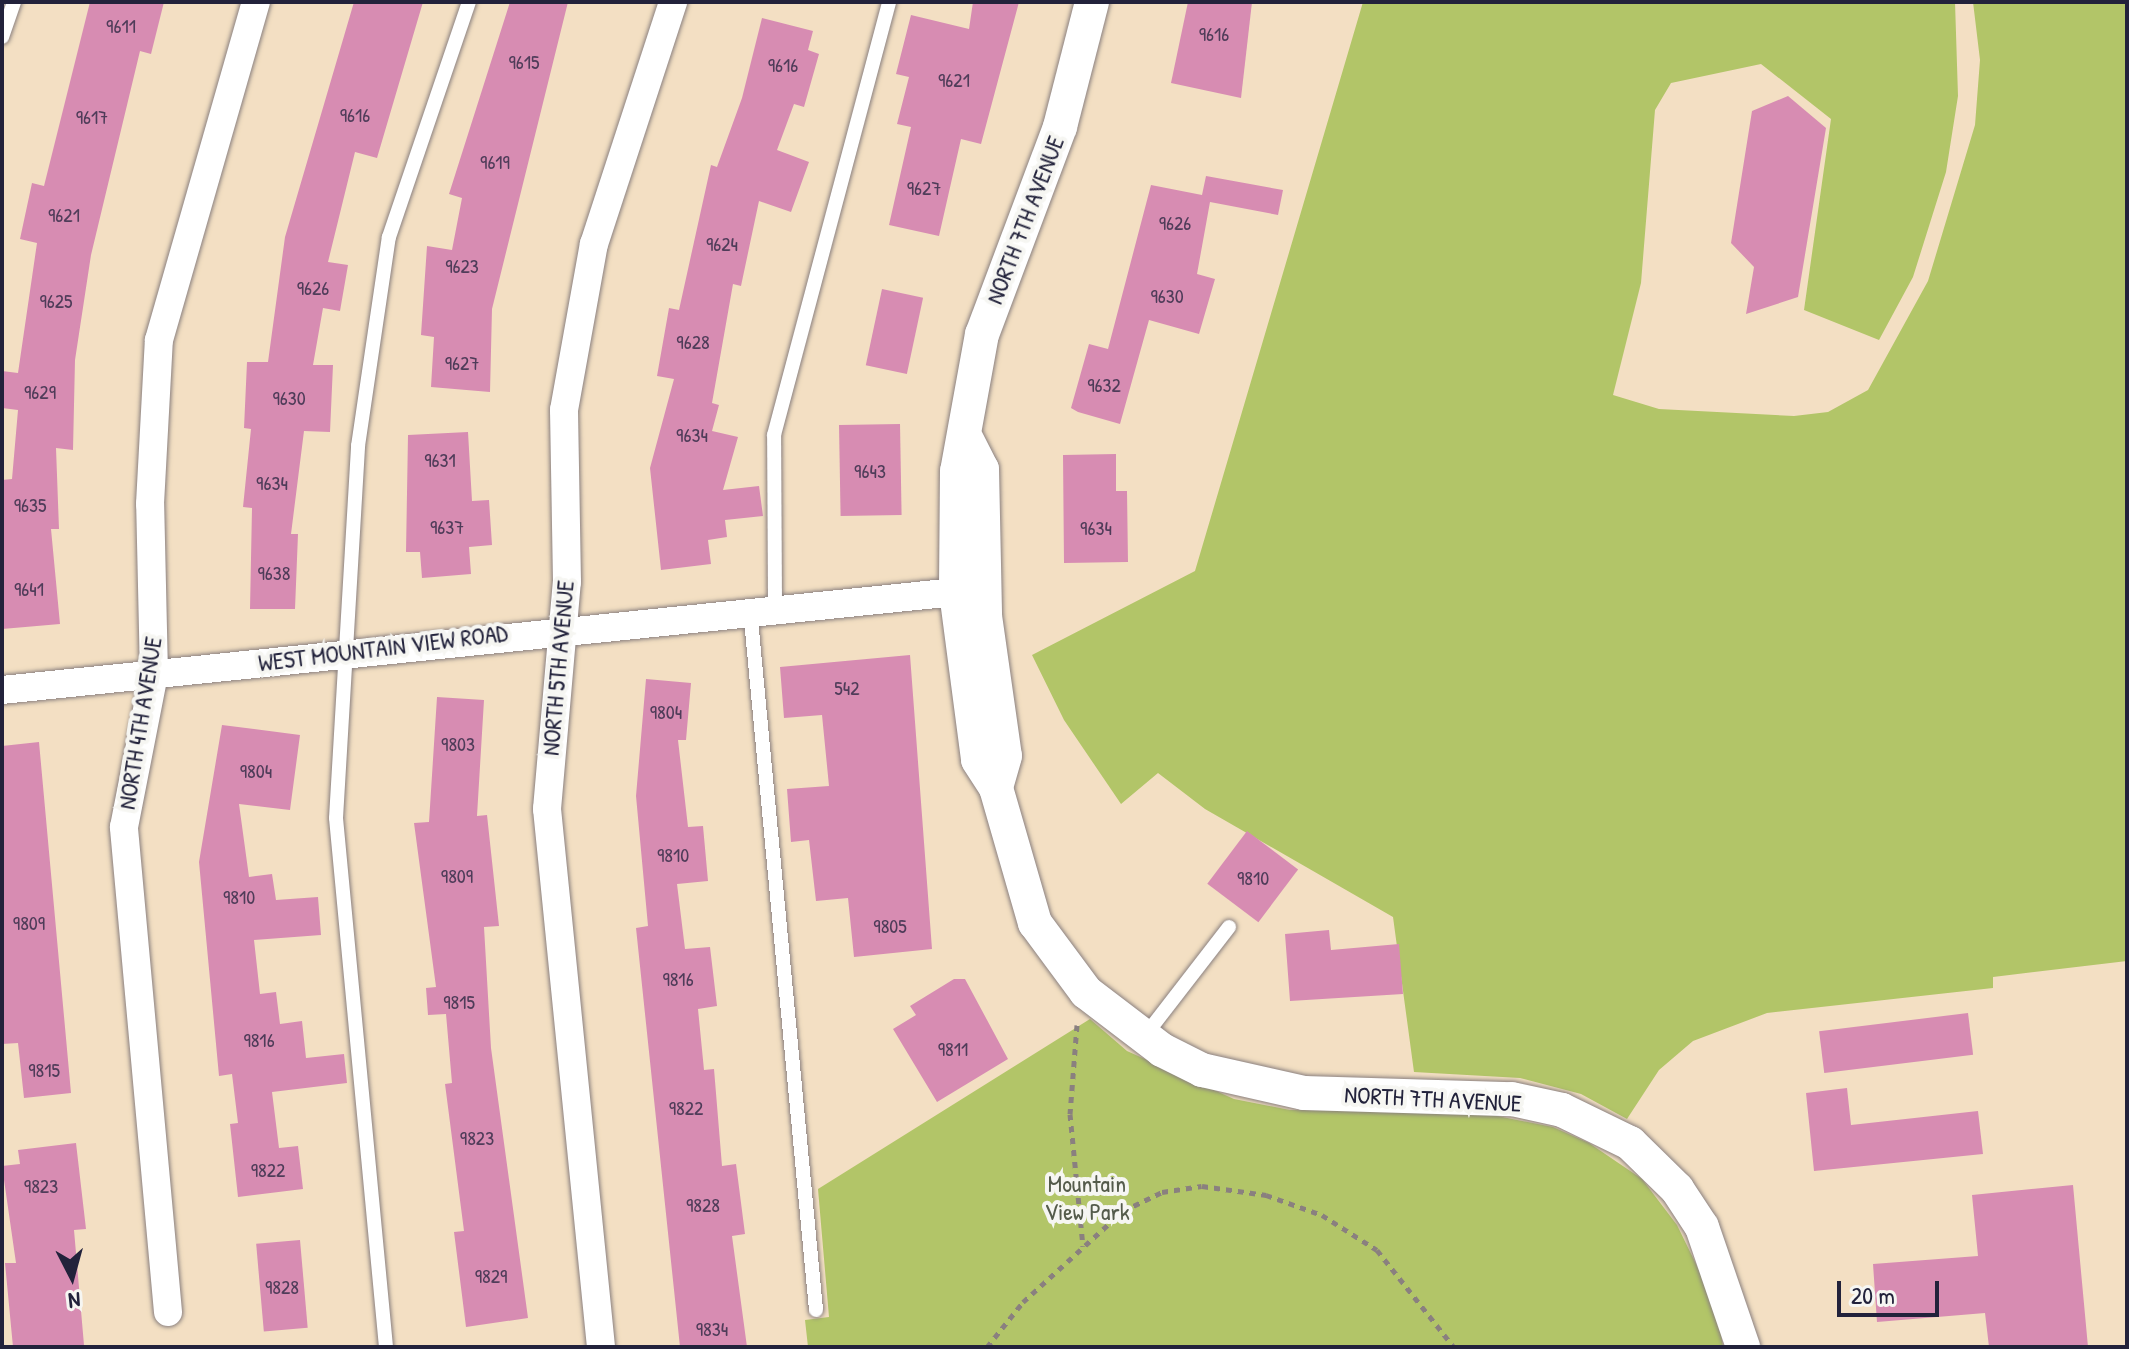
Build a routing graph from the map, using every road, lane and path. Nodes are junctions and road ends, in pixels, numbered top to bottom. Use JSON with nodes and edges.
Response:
{"nodes":[{"id":1,"x":14,"y":2,"type":"edge"},
{"id":2,"x":256,"y":2,"type":"edge"},
{"id":3,"x":469,"y":2,"type":"edge"},
{"id":4,"x":673,"y":2,"type":"edge"},
{"id":5,"x":889,"y":2,"type":"edge"},
{"id":6,"x":1092,"y":2,"type":"edge"},
{"id":7,"x":2,"y":37,"type":"edge"},
{"id":8,"x":970,"y":586,"type":"junction"},
{"id":9,"x":762,"y":607,"type":"junction"},
{"id":10,"x":560,"y":628,"type":"junction"},
{"id":11,"x":347,"y":652,"type":"junction"},
{"id":12,"x":154,"y":674,"type":"junction"},
{"id":13,"x":2,"y":690,"type":"edge"},
{"id":14,"x":1229,"y":927,"type":"dead end"},
{"id":15,"x":1086,"y":992,"type":"junction"},
{"id":16,"x":1144,"y":1038,"type":"junction"},
{"id":17,"x":1083,"y":1247,"type":"junction"},
{"id":18,"x":816,"y":1310,"type":"dead end"},
{"id":19,"x":168,"y":1312,"type":"dead end"},
{"id":20,"x":386,"y":1347,"type":"edge"},
{"id":21,"x":601,"y":1347,"type":"edge"},
{"id":22,"x":987,"y":1347,"type":"edge"},
{"id":23,"x":1454,"y":1347,"type":"edge"},
{"id":24,"x":1743,"y":1347,"type":"edge"}],
"edges":[{"from":1,"to":7,"type":"lane"},
{"from":2,"to":12,"type":"street","name":"NORTH 4TH AVENUE"},
{"from":3,"to":11,"type":"lane"},
{"from":4,"to":10,"type":"street","name":"NORTH 5TH AVENUE"},
{"from":5,"to":9,"type":"lane"},
{"from":6,"to":8,"type":"street","name":"NORTH 7TH AVENUE"},
{"from":8,"to":9,"type":"street","name":"WEST MOUNTAIN VIEW ROAD"},
{"from":8,"to":15,"type":"street","name":"NORTH 7TH AVENUE"},
{"from":9,"to":10,"type":"street","name":"WEST MOUNTAIN VIEW ROAD"},
{"from":9,"to":18,"type":"lane"},
{"from":10,"to":11,"type":"street","name":"WEST MOUNTAIN VIEW ROAD"},
{"from":10,"to":21,"type":"street","name":"NORTH 5TH AVENUE"},
{"from":11,"to":12,"type":"street","name":"WEST MOUNTAIN VIEW ROAD"},
{"from":11,"to":20,"type":"lane"},
{"from":12,"to":13,"type":"street","name":"WEST MOUNTAIN VIEW ROAD"},
{"from":12,"to":19,"type":"street","name":"NORTH 4TH AVENUE"},
{"from":14,"to":16,"type":"lane"},
{"from":15,"to":16,"type":"street","name":"NORTH 7TH AVENUE"},
{"from":15,"to":17,"type":"path"},
{"from":16,"to":24,"type":"street","name":"NORTH 7TH AVENUE"},
{"from":17,"to":22,"type":"path"},
{"from":17,"to":23,"type":"path"}]}
